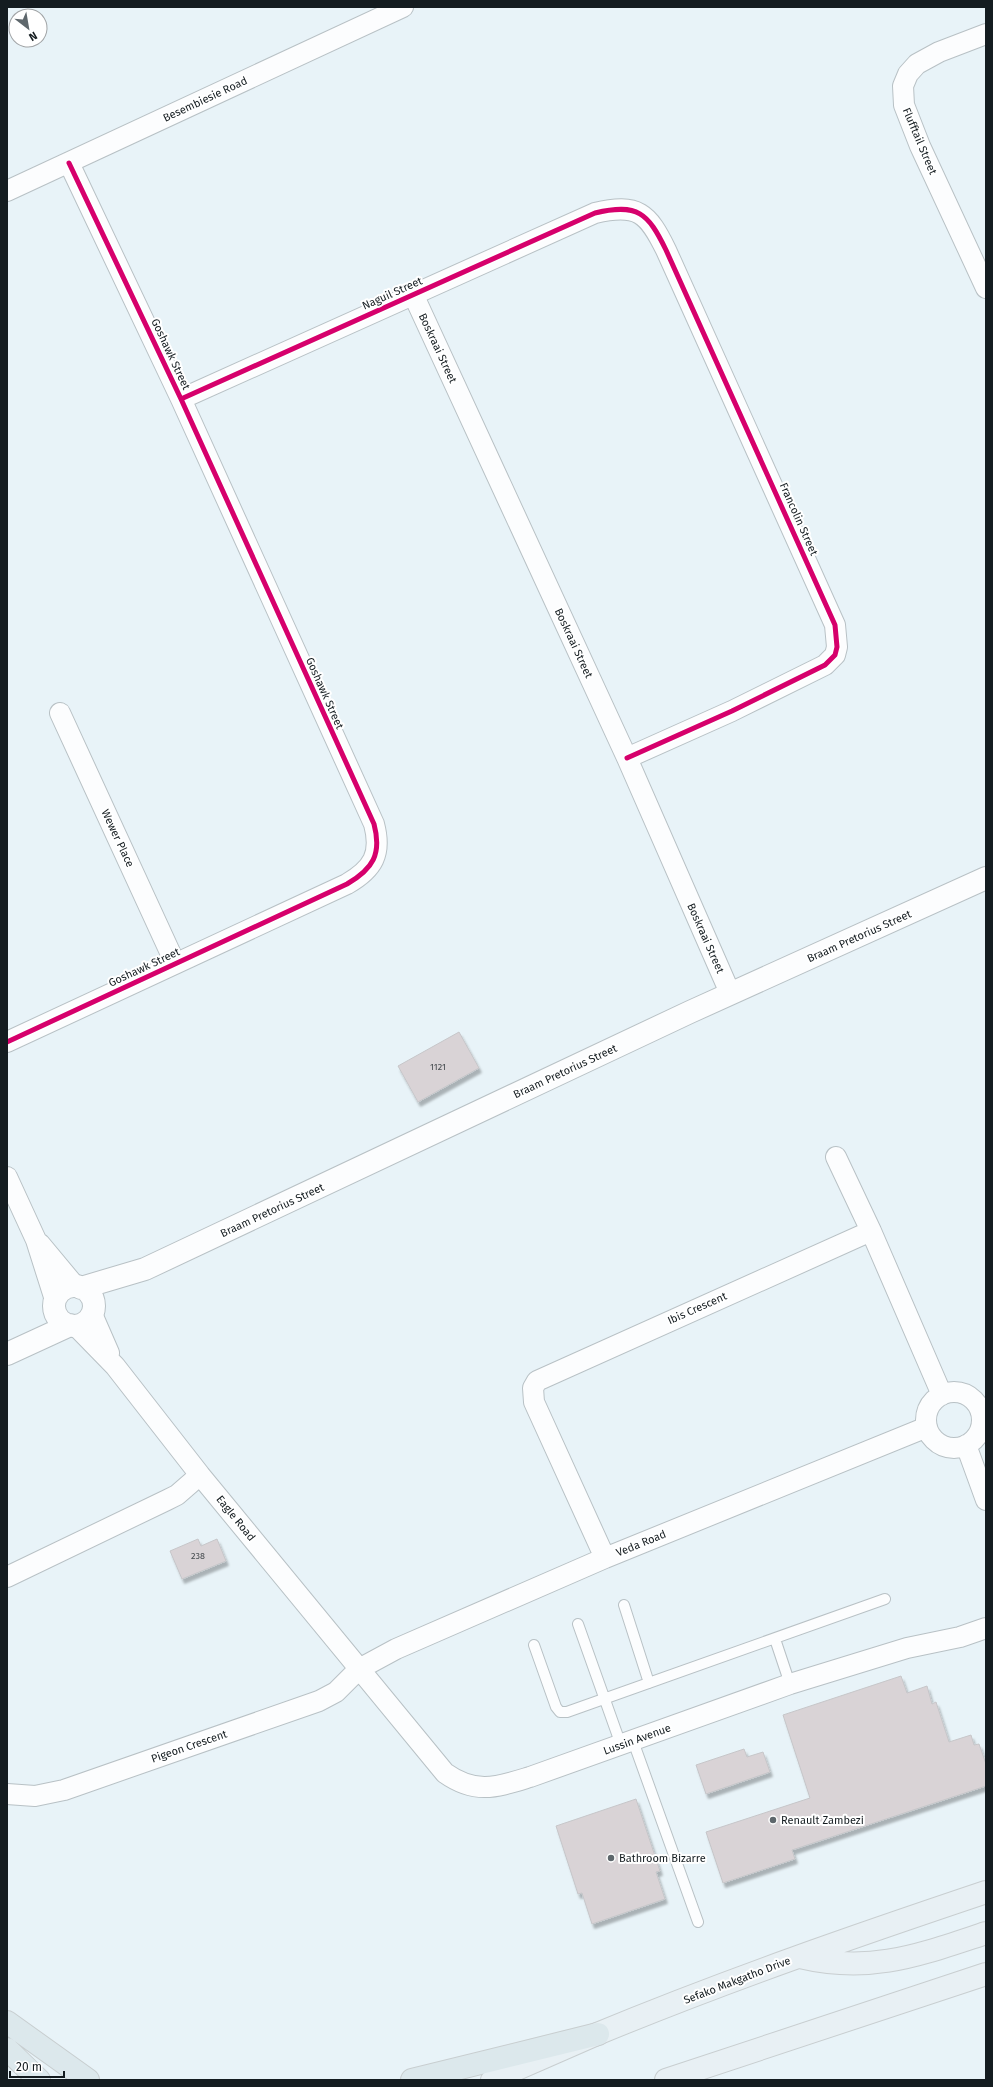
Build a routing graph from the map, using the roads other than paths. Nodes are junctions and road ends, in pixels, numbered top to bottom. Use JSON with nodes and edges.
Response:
{"nodes":[{"id":1,"x":403,"y":7,"type":"edge"},
{"id":2,"x":986,"y":34,"type":"edge"},
{"id":3,"x":68,"y":163,"type":"junction"},
{"id":4,"x":7,"y":191,"type":"edge"},
{"id":5,"x":612,"y":209,"type":"joint"},
{"id":6,"x":986,"y":288,"type":"edge"},
{"id":7,"x":413,"y":294,"type":"junction"},
{"id":8,"x":181,"y":399,"type":"junction"},
{"id":9,"x":60,"y":713,"type":"dead end"},
{"id":10,"x":627,"y":758,"type":"junction"},
{"id":11,"x":986,"y":878,"type":"edge"},
{"id":12,"x":175,"y":963,"type":"junction"},
{"id":13,"x":730,"y":993,"type":"junction"},
{"id":14,"x":7,"y":1042,"type":"edge"},
{"id":15,"x":836,"y":1158,"type":"dead end"},
{"id":16,"x":7,"y":1177,"type":"edge"},
{"id":17,"x":871,"y":1231,"type":"junction"},
{"id":18,"x":36,"y":1240,"type":"junction"},
{"id":19,"x":145,"y":1269,"type":"junction"},
{"id":20,"x":78,"y":1287,"type":"junction"},
{"id":21,"x":55,"y":1303,"type":"junction"},
{"id":22,"x":82,"y":1318,"type":"junction"},
{"id":23,"x":11,"y":1352,"type":"edge"},
{"id":24,"x":942,"y":1395,"type":"junction"},
{"id":25,"x":981,"y":1402,"type":"edge"},
{"id":26,"x":927,"y":1427,"type":"junction"},
{"id":27,"x":966,"y":1445,"type":"junction"},
{"id":28,"x":200,"y":1475,"type":"junction"},
{"id":29,"x":986,"y":1500,"type":"edge"},
{"id":30,"x":605,"y":1558,"type":"junction"},
{"id":31,"x":7,"y":1577,"type":"edge"},
{"id":32,"x":885,"y":1599,"type":"dead end"},
{"id":33,"x":624,"y":1605,"type":"dead end"},
{"id":34,"x":578,"y":1624,"type":"dead end"},
{"id":35,"x":986,"y":1628,"type":"edge"},
{"id":36,"x":960,"y":1637,"type":"junction"},
{"id":37,"x":775,"y":1639,"type":"junction"},
{"id":38,"x":986,"y":1644,"type":"edge"},
{"id":39,"x":534,"y":1645,"type":"dead end"},
{"id":40,"x":359,"y":1668,"type":"junction"},
{"id":41,"x":649,"y":1683,"type":"junction"},
{"id":42,"x":790,"y":1684,"type":"junction"},
{"id":43,"x":604,"y":1699,"type":"junction"},
{"id":44,"x":627,"y":1743,"type":"junction"},
{"id":45,"x":7,"y":1794,"type":"edge"},
{"id":46,"x":986,"y":1882,"type":"edge"},
{"id":47,"x":986,"y":1892,"type":"edge"},
{"id":48,"x":954,"y":1903,"type":"junction"},
{"id":49,"x":698,"y":1922,"type":"dead end"},
{"id":50,"x":986,"y":1933,"type":"edge"},
{"id":51,"x":798,"y":1956,"type":"junction"},
{"id":52,"x":986,"y":1974,"type":"edge"},
{"id":53,"x":7,"y":2022,"type":"edge"},
{"id":54,"x":598,"y":2034,"type":"junction"},
{"id":55,"x":43,"y":2048,"type":"junction"},
{"id":56,"x":7,"y":2049,"type":"edge"},
{"id":57,"x":39,"y":2080,"type":"edge"},
{"id":58,"x":70,"y":2080,"type":"edge"},
{"id":59,"x":88,"y":2080,"type":"edge"},
{"id":60,"x":412,"y":2080,"type":"edge"},
{"id":61,"x":492,"y":2080,"type":"edge"},
{"id":62,"x":666,"y":2080,"type":"edge"}],
"edges":[{"from":1,"to":3,"type":"street","name":"Besembiesie Road"},
{"from":2,"to":6,"type":"street","name":"Flufftail Street"},
{"from":3,"to":4,"type":"street","name":"Besembiesie Road"},
{"from":3,"to":8,"type":"street","name":"Goshawk Street"},
{"from":5,"to":7,"type":"street","name":"Naguil Street"},
{"from":5,"to":10,"type":"street","name":"Francolin Street"},
{"from":7,"to":8,"type":"street","name":"Naguil Street"},
{"from":7,"to":10,"type":"street","name":"Boskraai Street"},
{"from":8,"to":12,"type":"street","name":"Goshawk Street"},
{"from":9,"to":12,"type":"street","name":"Wewer Place"},
{"from":10,"to":13,"type":"street","name":"Boskraai Street"},
{"from":11,"to":13,"type":"street","name":"Braam Pretorius Street"},
{"from":12,"to":14,"type":"street","name":"Goshawk Street"},
{"from":13,"to":19,"type":"street","name":"Braam Pretorius Street"},
{"from":15,"to":17,"type":"street"},
{"from":16,"to":18,"type":"street"},
{"from":17,"to":24,"type":"street"},
{"from":17,"to":30,"type":"street","name":"Ibis Crescent"},
{"from":18,"to":20,"type":"street"},
{"from":18,"to":21,"type":"street"},
{"from":19,"to":20,"type":"street","name":"Braam Pretorius Street"},
{"from":19,"to":22,"type":"street","name":"Braam Pretorius Street"},
{"from":20,"to":21,"type":"street"},
{"from":20,"to":22,"type":"street"},
{"from":21,"to":22,"type":"street"},
{"from":21,"to":23,"type":"street","name":"Braam Pretorius Street"},
{"from":22,"to":23,"type":"street","name":"Braam Pretorius Street"},
{"from":22,"to":28,"type":"street","name":"Eagle Road"},
{"from":24,"to":25,"type":"street"},
{"from":24,"to":26,"type":"street"},
{"from":25,"to":27,"type":"street"},
{"from":26,"to":27,"type":"street"},
{"from":26,"to":30,"type":"street","name":"Veda Road"},
{"from":27,"to":29,"type":"street"},
{"from":28,"to":31,"type":"street"},
{"from":28,"to":40,"type":"street","name":"Eagle Road"},
{"from":30,"to":40,"type":"street","name":"Veda Road"},
{"from":32,"to":37,"type":"lane"},
{"from":33,"to":41,"type":"lane"},
{"from":34,"to":43,"type":"lane"},
{"from":35,"to":36,"type":"street","name":"Lussin Avenue"},
{"from":36,"to":38,"type":"street","name":"Lussin Avenue"},
{"from":36,"to":42,"type":"street","name":"Lussin Avenue"},
{"from":37,"to":41,"type":"lane"},
{"from":37,"to":42,"type":"lane"},
{"from":39,"to":43,"type":"lane"},
{"from":40,"to":44,"type":"street","name":"Lussin Avenue"},
{"from":40,"to":45,"type":"street","name":"Pigeon Crescent"},
{"from":41,"to":43,"type":"lane"},
{"from":42,"to":44,"type":"street","name":"Lussin Avenue"},
{"from":43,"to":44,"type":"lane"},
{"from":44,"to":49,"type":"lane"},
{"from":46,"to":48,"type":"main road"},
{"from":47,"to":48,"type":"main road","name":"Sefako Makgatho Drive"},
{"from":48,"to":51,"type":"main road","name":"Sefako Makgatho Drive"},
{"from":50,"to":51,"type":"main road"},
{"from":51,"to":54,"type":"main road","name":"Sefako Makgatho Drive"},
{"from":52,"to":62,"type":"main road"},
{"from":53,"to":55,"type":"highway"},
{"from":54,"to":60,"type":"highway"},
{"from":54,"to":61,"type":"main road","name":"Sefako Makgatho Drive"},
{"from":55,"to":58,"type":"highway"},
{"from":55,"to":59,"type":"highway"},
{"from":56,"to":57,"type":"highway"}]}
